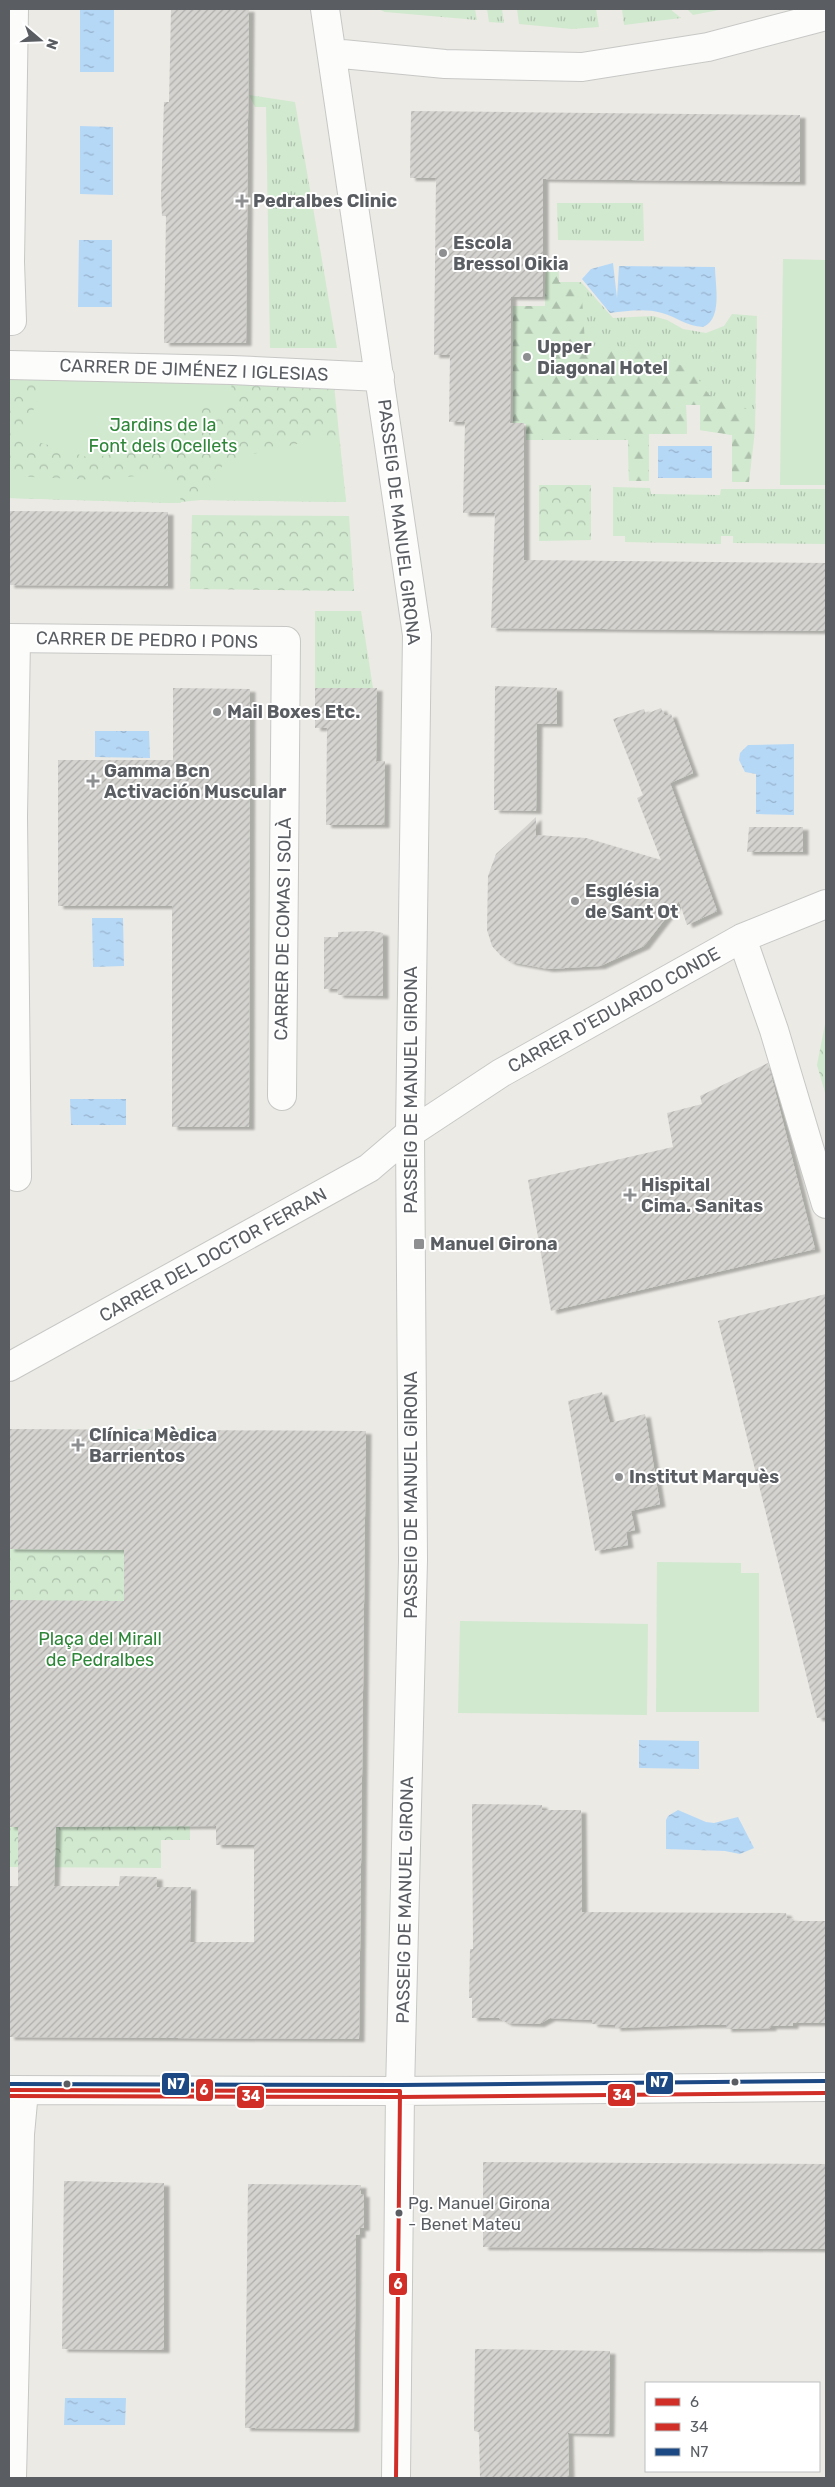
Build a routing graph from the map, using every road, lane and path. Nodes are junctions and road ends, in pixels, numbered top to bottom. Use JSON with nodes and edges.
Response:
{"nodes":[{"id":1,"x":14,"y":9,"type":"edge"},
{"id":2,"x":325,"y":9,"type":"edge"},
{"id":3,"x":826,"y":16,"type":"edge"},
{"id":4,"x":332,"y":53,"type":"junction"},
{"id":5,"x":10,"y":262,"type":"edge"},
{"id":6,"x":9,"y":321,"type":"edge"},
{"id":7,"x":9,"y":365,"type":"edge"},
{"id":8,"x":380,"y":377,"type":"junction"},
{"id":9,"x":13,"y":638,"type":"edge"},
{"id":10,"x":286,"y":641,"type":"joint"},
{"id":11,"x":826,"y":904,"type":"edge"},
{"id":12,"x":742,"y":938,"type":"junction"},
{"id":13,"x":282,"y":1096,"type":"dead end"},
{"id":14,"x":410,"y":1133,"type":"junction"},
{"id":15,"x":17,"y":1178,"type":"dead end"},
{"id":16,"x":826,"y":1204,"type":"edge"},
{"id":17,"x":9,"y":1366,"type":"edge"},
{"id":18,"x":826,"y":2087,"type":"edge"},
{"id":19,"x":17,"y":2090,"type":"edge"},
{"id":20,"x":400,"y":2091,"type":"junction"},
{"id":21,"x":13,"y":2311,"type":"edge"},
{"id":22,"x":12,"y":2478,"type":"edge"},
{"id":23,"x":396,"y":2478,"type":"edge"}],
"edges":[{"from":1,"to":5,"type":"street"},
{"from":2,"to":4,"type":"street","name":"PASSEIG DE MANUEL GIRONA"},
{"from":3,"to":4,"type":"street"},
{"from":4,"to":8,"type":"street","name":"PASSEIG DE MANUEL GIRONA"},
{"from":5,"to":6,"type":"street"},
{"from":7,"to":8,"type":"street","name":"CARRER DE JIMÉNEZ I IGLESIAS"},
{"from":8,"to":14,"type":"street","name":"PASSEIG DE MANUEL GIRONA"},
{"from":9,"to":10,"type":"street","name":"CARRER DE PEDRO I PONS"},
{"from":9,"to":15,"type":"street"},
{"from":10,"to":13,"type":"street","name":"CARRER DE COMAS I SOLÀ"},
{"from":11,"to":12,"type":"street","name":"CARRER D'EDUARDO CONDE"},
{"from":12,"to":14,"type":"street","name":"CARRER D'EDUARDO CONDE"},
{"from":12,"to":16,"type":"street"},
{"from":14,"to":17,"type":"street","name":"CARRER DEL DOCTOR FERRAN"},
{"from":14,"to":20,"type":"street","name":"PASSEIG DE MANUEL GIRONA"},
{"from":18,"to":20,"type":"street"},
{"from":19,"to":20,"type":"street"},
{"from":19,"to":21,"type":"street"},
{"from":20,"to":23,"type":"street","name":"PASSEIG DE MANUEL GIRONA"},
{"from":21,"to":22,"type":"street"}]}
